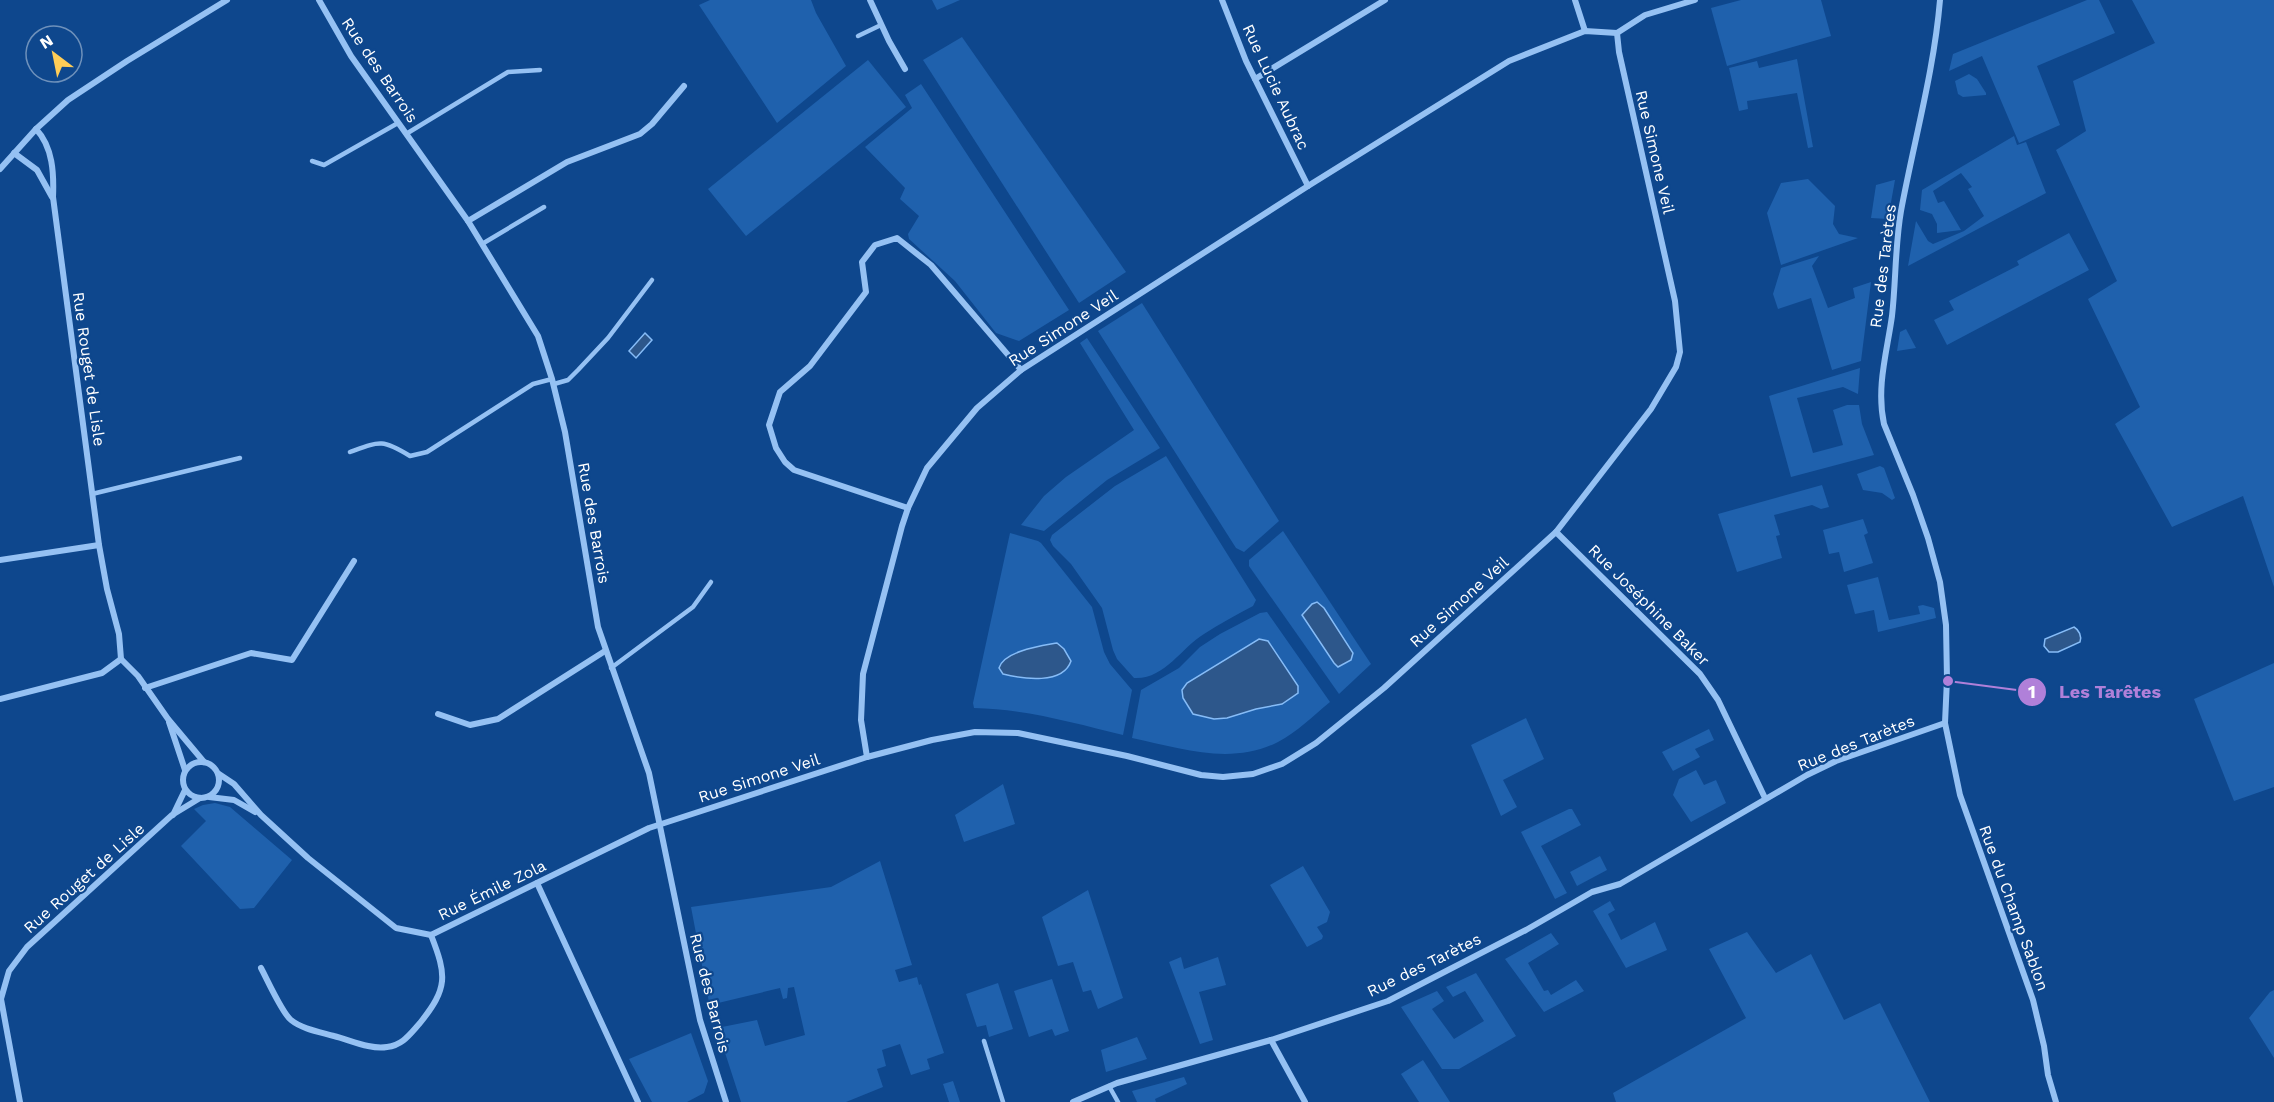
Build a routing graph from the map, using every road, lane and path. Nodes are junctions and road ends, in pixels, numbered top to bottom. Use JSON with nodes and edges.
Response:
{"nodes":[{"id":1,"x":227,"y":0,"type":"edge"},
{"id":2,"x":319,"y":0,"type":"edge"},
{"id":3,"x":870,"y":0,"type":"edge"},
{"id":4,"x":1222,"y":0,"type":"edge"},
{"id":5,"x":1385,"y":0,"type":"edge"},
{"id":6,"x":1575,"y":0,"type":"edge"},
{"id":7,"x":1695,"y":0,"type":"edge"},
{"id":8,"x":1940,"y":0,"type":"edge"},
{"id":9,"x":881,"y":25,"type":"junction"},
{"id":10,"x":1585,"y":32,"type":"junction"},
{"id":11,"x":1617,"y":33,"type":"junction"},
{"id":12,"x":858,"y":36,"type":"dead end"},
{"id":13,"x":905,"y":69,"type":"dead end"},
{"id":14,"x":540,"y":70,"type":"dead end"},
{"id":15,"x":1255,"y":79,"type":"junction"},
{"id":16,"x":684,"y":86,"type":"dead end"},
{"id":17,"x":398,"y":123,"type":"junction"},
{"id":18,"x":36,"y":129,"type":"junction"},
{"id":19,"x":406,"y":134,"type":"junction"},
{"id":20,"x":14,"y":153,"type":"junction"},
{"id":21,"x":312,"y":161,"type":"dead end"},
{"id":22,"x":0,"y":169,"type":"edge"},
{"id":23,"x":1308,"y":186,"type":"junction"},
{"id":24,"x":52,"y":197,"type":"junction"},
{"id":25,"x":544,"y":207,"type":"dead end"},
{"id":26,"x":468,"y":221,"type":"junction"},
{"id":27,"x":482,"y":244,"type":"junction"},
{"id":28,"x":652,"y":280,"type":"dead end"},
{"id":29,"x":1021,"y":370,"type":"junction"},
{"id":30,"x":553,"y":382,"type":"junction"},
{"id":31,"x":350,"y":452,"type":"dead end"},
{"id":32,"x":240,"y":458,"type":"dead end"},
{"id":33,"x":92,"y":495,"type":"junction"},
{"id":34,"x":908,"y":508,"type":"junction"},
{"id":35,"x":1557,"y":532,"type":"junction"},
{"id":36,"x":99,"y":545,"type":"junction"},
{"id":37,"x":0,"y":560,"type":"edge"},
{"id":38,"x":354,"y":561,"type":"dead end"},
{"id":39,"x":711,"y":582,"type":"dead end"},
{"id":40,"x":605,"y":651,"type":"junction"},
{"id":41,"x":121,"y":659,"type":"junction"},
{"id":42,"x":611,"y":668,"type":"junction"},
{"id":43,"x":145,"y":688,"type":"junction"},
{"id":44,"x":0,"y":699,"type":"edge"},
{"id":45,"x":438,"y":714,"type":"dead end"},
{"id":46,"x":168,"y":719,"type":"junction"},
{"id":47,"x":1945,"y":723,"type":"junction"},
{"id":48,"x":867,"y":757,"type":"junction"},
{"id":49,"x":204,"y":762,"type":"junction"},
{"id":50,"x":185,"y":770,"type":"junction"},
{"id":51,"x":219,"y":774,"type":"junction"},
{"id":52,"x":185,"y":790,"type":"junction"},
{"id":53,"x":209,"y":797,"type":"junction"},
{"id":54,"x":200,"y":798,"type":"junction"},
{"id":55,"x":1765,"y":798,"type":"junction"},
{"id":56,"x":172,"y":815,"type":"junction"},
{"id":57,"x":261,"y":815,"type":"junction"},
{"id":58,"x":659,"y":824,"type":"junction"},
{"id":59,"x":537,"y":883,"type":"junction"},
{"id":60,"x":431,"y":935,"type":"junction"},
{"id":61,"x":261,"y":968,"type":"dead end"},
{"id":62,"x":1271,"y":1040,"type":"junction"},
{"id":63,"x":984,"y":1041,"type":"dead end"},
{"id":64,"x":1109,"y":1086,"type":"junction"},
{"id":65,"x":726,"y":1100,"type":"edge"},
{"id":66,"x":20,"y":1102,"type":"edge"},
{"id":67,"x":638,"y":1102,"type":"edge"},
{"id":68,"x":716,"y":1102,"type":"edge"},
{"id":69,"x":1003,"y":1102,"type":"edge"},
{"id":70,"x":1073,"y":1102,"type":"edge"},
{"id":71,"x":1118,"y":1102,"type":"edge"},
{"id":72,"x":1305,"y":1102,"type":"edge"},
{"id":73,"x":2056,"y":1102,"type":"edge"}],
"edges":[{"from":1,"to":18,"type":"street"},
{"from":2,"to":17,"type":"street","name":"Rue des Barrois"},
{"from":3,"to":9,"type":"street"},
{"from":4,"to":15,"type":"street","name":"Rue Lucie Aubrac"},
{"from":5,"to":15,"type":"street"},
{"from":6,"to":10,"type":"street"},
{"from":7,"to":11,"type":"street"},
{"from":8,"to":47,"type":"street","name":"Rue des Tarètes"},
{"from":9,"to":12,"type":"lane"},
{"from":9,"to":13,"type":"street"},
{"from":10,"to":11,"type":"street"},
{"from":10,"to":23,"type":"street","name":"Rue Simone Veil"},
{"from":11,"to":35,"type":"street","name":"Rue Simone Veil"},
{"from":14,"to":19,"type":"lane"},
{"from":15,"to":23,"type":"street","name":"Rue Lucie Aubrac"},
{"from":16,"to":26,"type":"street"},
{"from":17,"to":19,"type":"street","name":"Rue des Barrois"},
{"from":17,"to":21,"type":"lane"},
{"from":18,"to":20,"type":"street"},
{"from":18,"to":24,"type":"street","name":"Rue Rouget de Lisle"},
{"from":19,"to":26,"type":"street","name":"Rue des Barrois"},
{"from":20,"to":22,"type":"street"},
{"from":20,"to":24,"type":"street","name":"Rue Rouget de Lisle"},
{"from":23,"to":29,"type":"street","name":"Rue Simone Veil"},
{"from":24,"to":33,"type":"street","name":"Rue Rouget de Lisle"},
{"from":25,"to":27,"type":"lane"},
{"from":26,"to":27,"type":"street","name":"Rue des Barrois"},
{"from":27,"to":30,"type":"street","name":"Rue des Barrois"},
{"from":28,"to":30,"type":"lane"},
{"from":29,"to":34,"type":"street","name":"Rue Simone Veil"},
{"from":29,"to":34,"type":"street"},
{"from":30,"to":31,"type":"lane"},
{"from":30,"to":40,"type":"street","name":"Rue des Barrois"},
{"from":32,"to":33,"type":"lane"},
{"from":33,"to":36,"type":"street","name":"Rue Rouget de Lisle"},
{"from":34,"to":48,"type":"street","name":"Rue Simone Veil"},
{"from":35,"to":48,"type":"street","name":"Rue Simone Veil"},
{"from":35,"to":55,"type":"street","name":"Rue Joséphine Baker"},
{"from":36,"to":37,"type":"street"},
{"from":36,"to":41,"type":"street","name":"Rue Rouget de Lisle"},
{"from":38,"to":43,"type":"street"},
{"from":39,"to":42,"type":"lane"},
{"from":40,"to":42,"type":"street","name":"Rue des Barrois"},
{"from":40,"to":45,"type":"street"},
{"from":41,"to":43,"type":"street"},
{"from":41,"to":44,"type":"street"},
{"from":42,"to":58,"type":"street","name":"Rue des Barrois"},
{"from":43,"to":46,"type":"street"},
{"from":46,"to":49,"type":"street"},
{"from":46,"to":50,"type":"street"},
{"from":47,"to":55,"type":"street","name":"Rue des Tarètes"},
{"from":47,"to":73,"type":"street","name":"Rue du Champ Sablon"},
{"from":48,"to":58,"type":"street","name":"Rue Simone Veil"},
{"from":49,"to":50,"type":"street"},
{"from":49,"to":51,"type":"street"},
{"from":50,"to":52,"type":"street"},
{"from":51,"to":53,"type":"street"},
{"from":51,"to":57,"type":"street","name":"Rue Émile Zola"},
{"from":52,"to":54,"type":"street"},
{"from":52,"to":56,"type":"street","name":"Rue Rouget de Lisle"},
{"from":53,"to":54,"type":"street"},
{"from":53,"to":57,"type":"street","name":"Rue Émile Zola"},
{"from":54,"to":56,"type":"street","name":"Rue Rouget de Lisle"},
{"from":55,"to":62,"type":"street","name":"Rue des Tarètes"},
{"from":56,"to":66,"type":"street","name":"Rue Rouget de Lisle"},
{"from":57,"to":60,"type":"street","name":"Rue Émile Zola"},
{"from":58,"to":59,"type":"street","name":"Rue Émile Zola"},
{"from":58,"to":65,"type":"street","name":"Rue des Barrois"},
{"from":59,"to":60,"type":"street","name":"Rue Émile Zola"},
{"from":59,"to":67,"type":"street"},
{"from":60,"to":61,"type":"street"},
{"from":62,"to":64,"type":"street","name":"Rue des Tarètes"},
{"from":62,"to":72,"type":"street"},
{"from":63,"to":69,"type":"lane"},
{"from":64,"to":70,"type":"street","name":"Rue des Tarètes"},
{"from":64,"to":71,"type":"lane"},
{"from":65,"to":68,"type":"street"}]}
